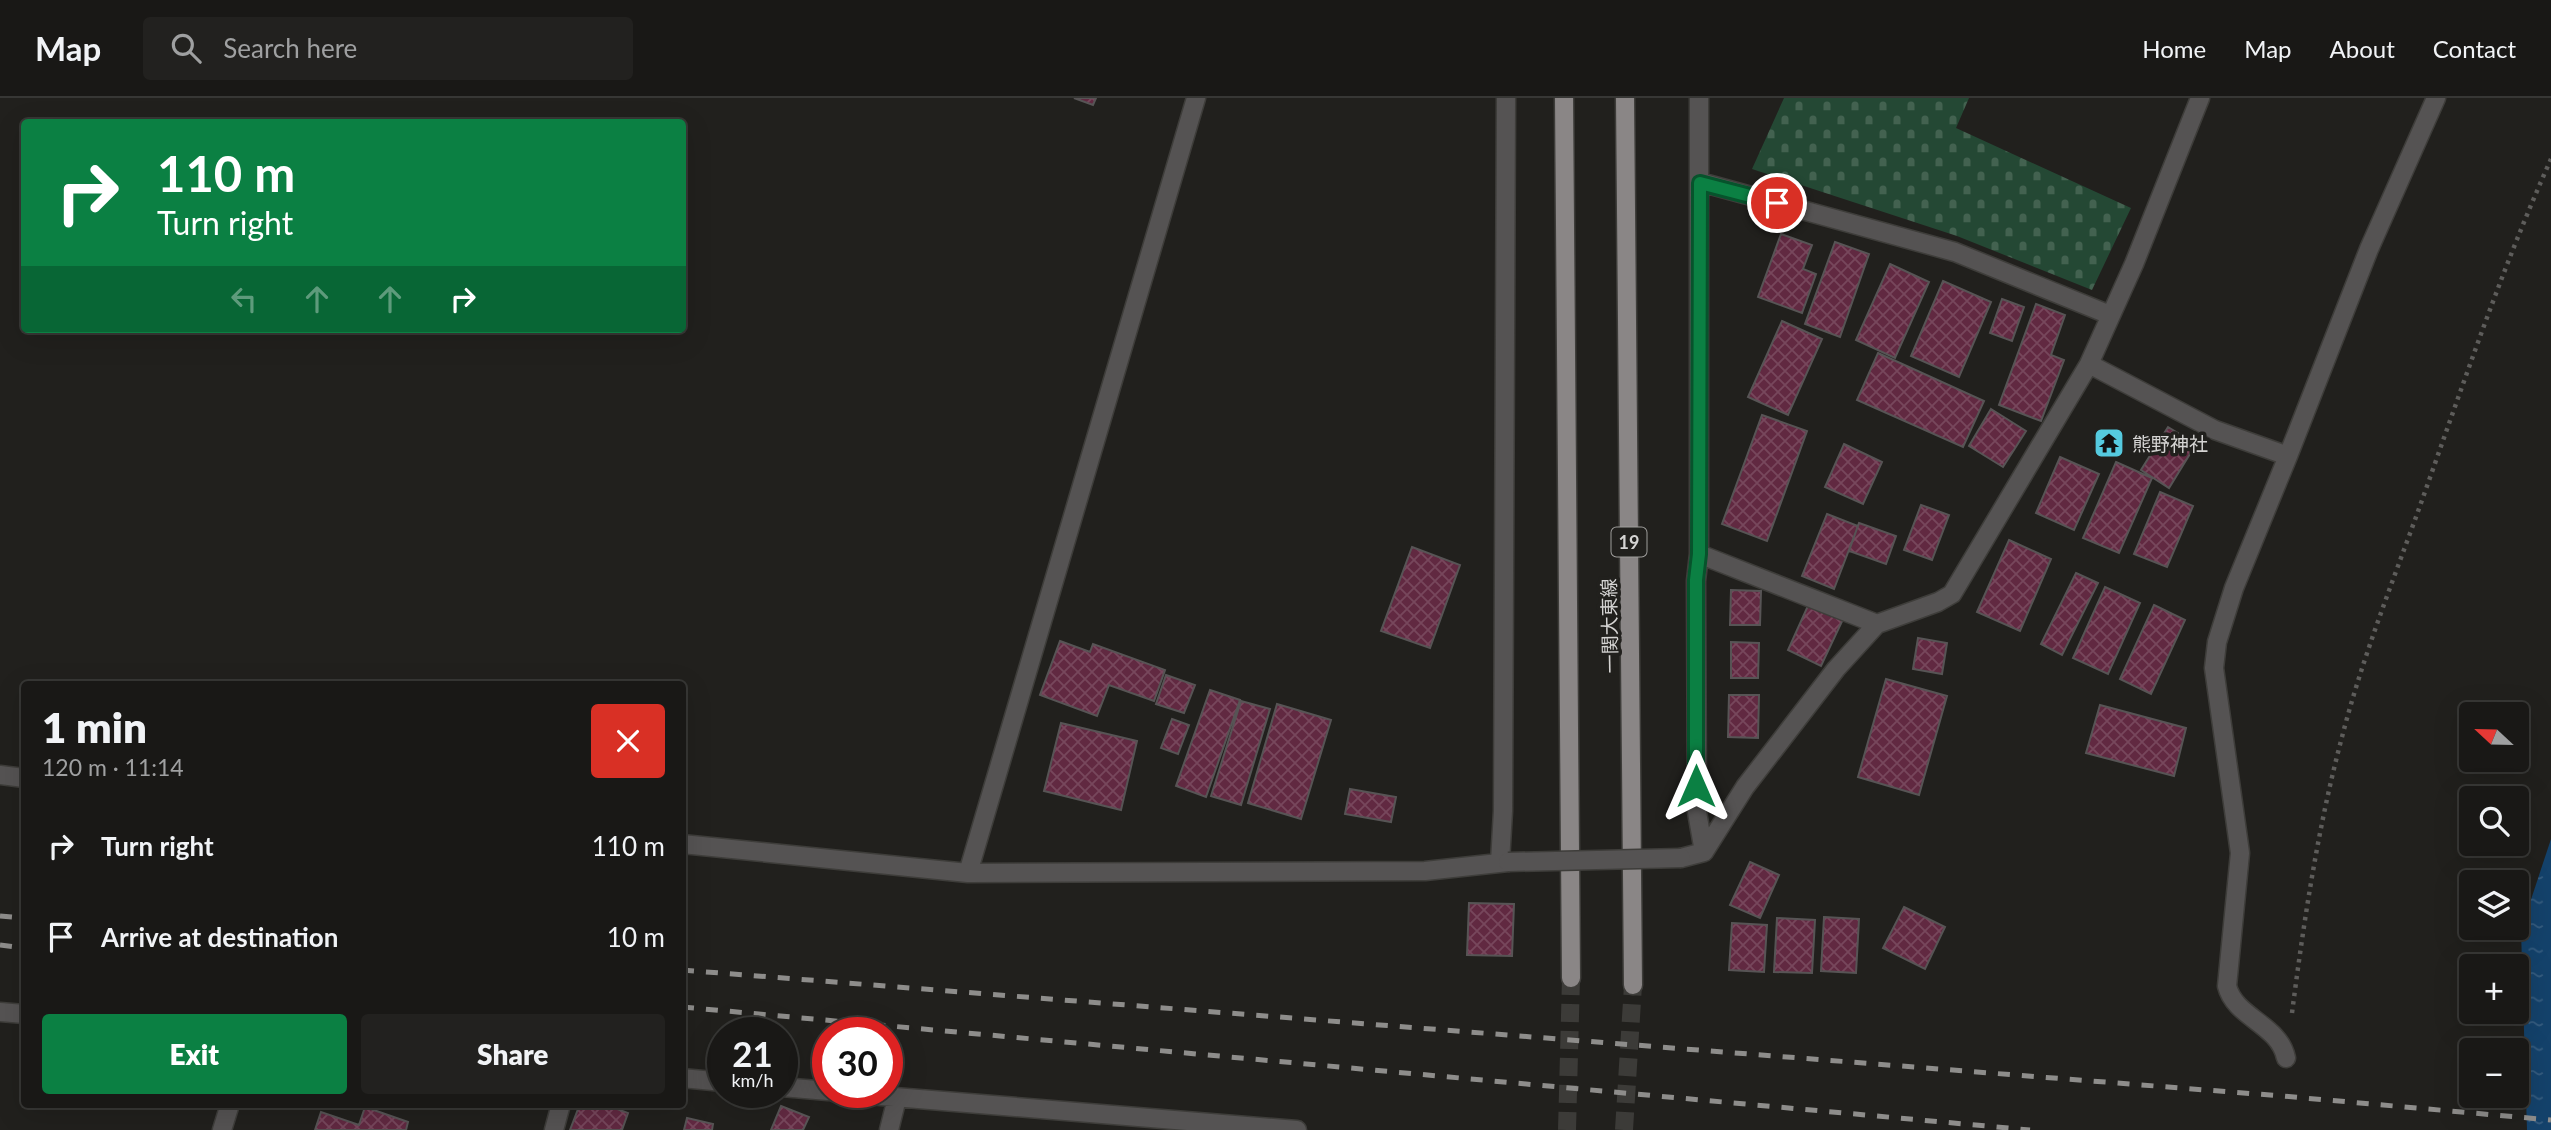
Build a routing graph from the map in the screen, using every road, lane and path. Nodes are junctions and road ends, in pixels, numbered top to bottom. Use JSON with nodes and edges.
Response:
{"nodes":[{"id":1,"x":1196,"y":98,"type":"edge"},
{"id":2,"x":1506,"y":98,"type":"edge"},
{"id":3,"x":1563,"y":98,"type":"edge"},
{"id":4,"x":1625,"y":98,"type":"edge"},
{"id":5,"x":1699,"y":98,"type":"edge"},
{"id":6,"x":2200,"y":98,"type":"edge"},
{"id":7,"x":2435,"y":98,"type":"edge"},
{"id":8,"x":2551,"y":159,"type":"edge"},
{"id":9,"x":1700,"y":183,"type":"junction"},
{"id":10,"x":2110,"y":315,"type":"junction"},
{"id":11,"x":2089,"y":364,"type":"junction"},
{"id":12,"x":2288,"y":456,"type":"junction"},
{"id":13,"x":1699,"y":554,"type":"junction"},
{"id":14,"x":1878,"y":624,"type":"junction"},
{"id":15,"x":0,"y":775,"type":"edge"},
{"id":16,"x":21,"y":778,"type":"edge"},
{"id":17,"x":686,"y":844,"type":"edge"},
{"id":18,"x":1704,"y":852,"type":"junction"},
{"id":19,"x":1504,"y":862,"type":"junction"},
{"id":20,"x":968,"y":873,"type":"junction"},
{"id":21,"x":1571,"y":978,"type":"tunnel mouth"},
{"id":22,"x":1633,"y":985,"type":"tunnel mouth"},
{"id":23,"x":0,"y":1012,"type":"edge"},
{"id":24,"x":21,"y":1014,"type":"edge"},
{"id":25,"x":2286,"y":1058,"type":"joint"},
{"id":26,"x":686,"y":1078,"type":"edge"},
{"id":27,"x":707,"y":1080,"type":"edge"},
{"id":28,"x":903,"y":1099,"type":"edge"},
{"id":29,"x":229,"y":1108,"type":"edge"},
{"id":30,"x":560,"y":1108,"type":"edge"},
{"id":31,"x":894,"y":1108,"type":"edge"},
{"id":32,"x":1229,"y":1126,"type":"edge"},
{"id":33,"x":222,"y":1130,"type":"edge"},
{"id":34,"x":554,"y":1130,"type":"edge"},
{"id":35,"x":889,"y":1130,"type":"edge"},
{"id":36,"x":1297,"y":1130,"type":"edge"}],
"edges":[{"from":1,"to":20,"type":"street"},
{"from":2,"to":19,"type":"street"},
{"from":3,"to":21,"type":"main road"},
{"from":4,"to":22,"type":"main road","name":"一関大東線","number":"19"},
{"from":5,"to":9,"type":"street"},
{"from":6,"to":10,"type":"street"},
{"from":7,"to":12,"type":"street"},
{"from":8,"to":25,"type":"path"},
{"from":9,"to":10,"type":"street"},
{"from":9,"to":13,"type":"street"},
{"from":10,"to":11,"type":"street"},
{"from":11,"to":12,"type":"street"},
{"from":11,"to":14,"type":"street"},
{"from":12,"to":25,"type":"street"},
{"from":13,"to":14,"type":"street"},
{"from":13,"to":18,"type":"street"},
{"from":14,"to":18,"type":"street"},
{"from":15,"to":16,"type":"street"},
{"from":17,"to":20,"type":"street"},
{"from":18,"to":19,"type":"street","bridge":true},
{"from":19,"to":20,"type":"street"},
{"from":23,"to":24,"type":"street"},
{"from":26,"to":27,"type":"street"},
{"from":28,"to":32,"type":"street"},
{"from":29,"to":33,"type":"street"},
{"from":30,"to":34,"type":"street"},
{"from":31,"to":35,"type":"street"},
{"from":32,"to":36,"type":"street"}]}
